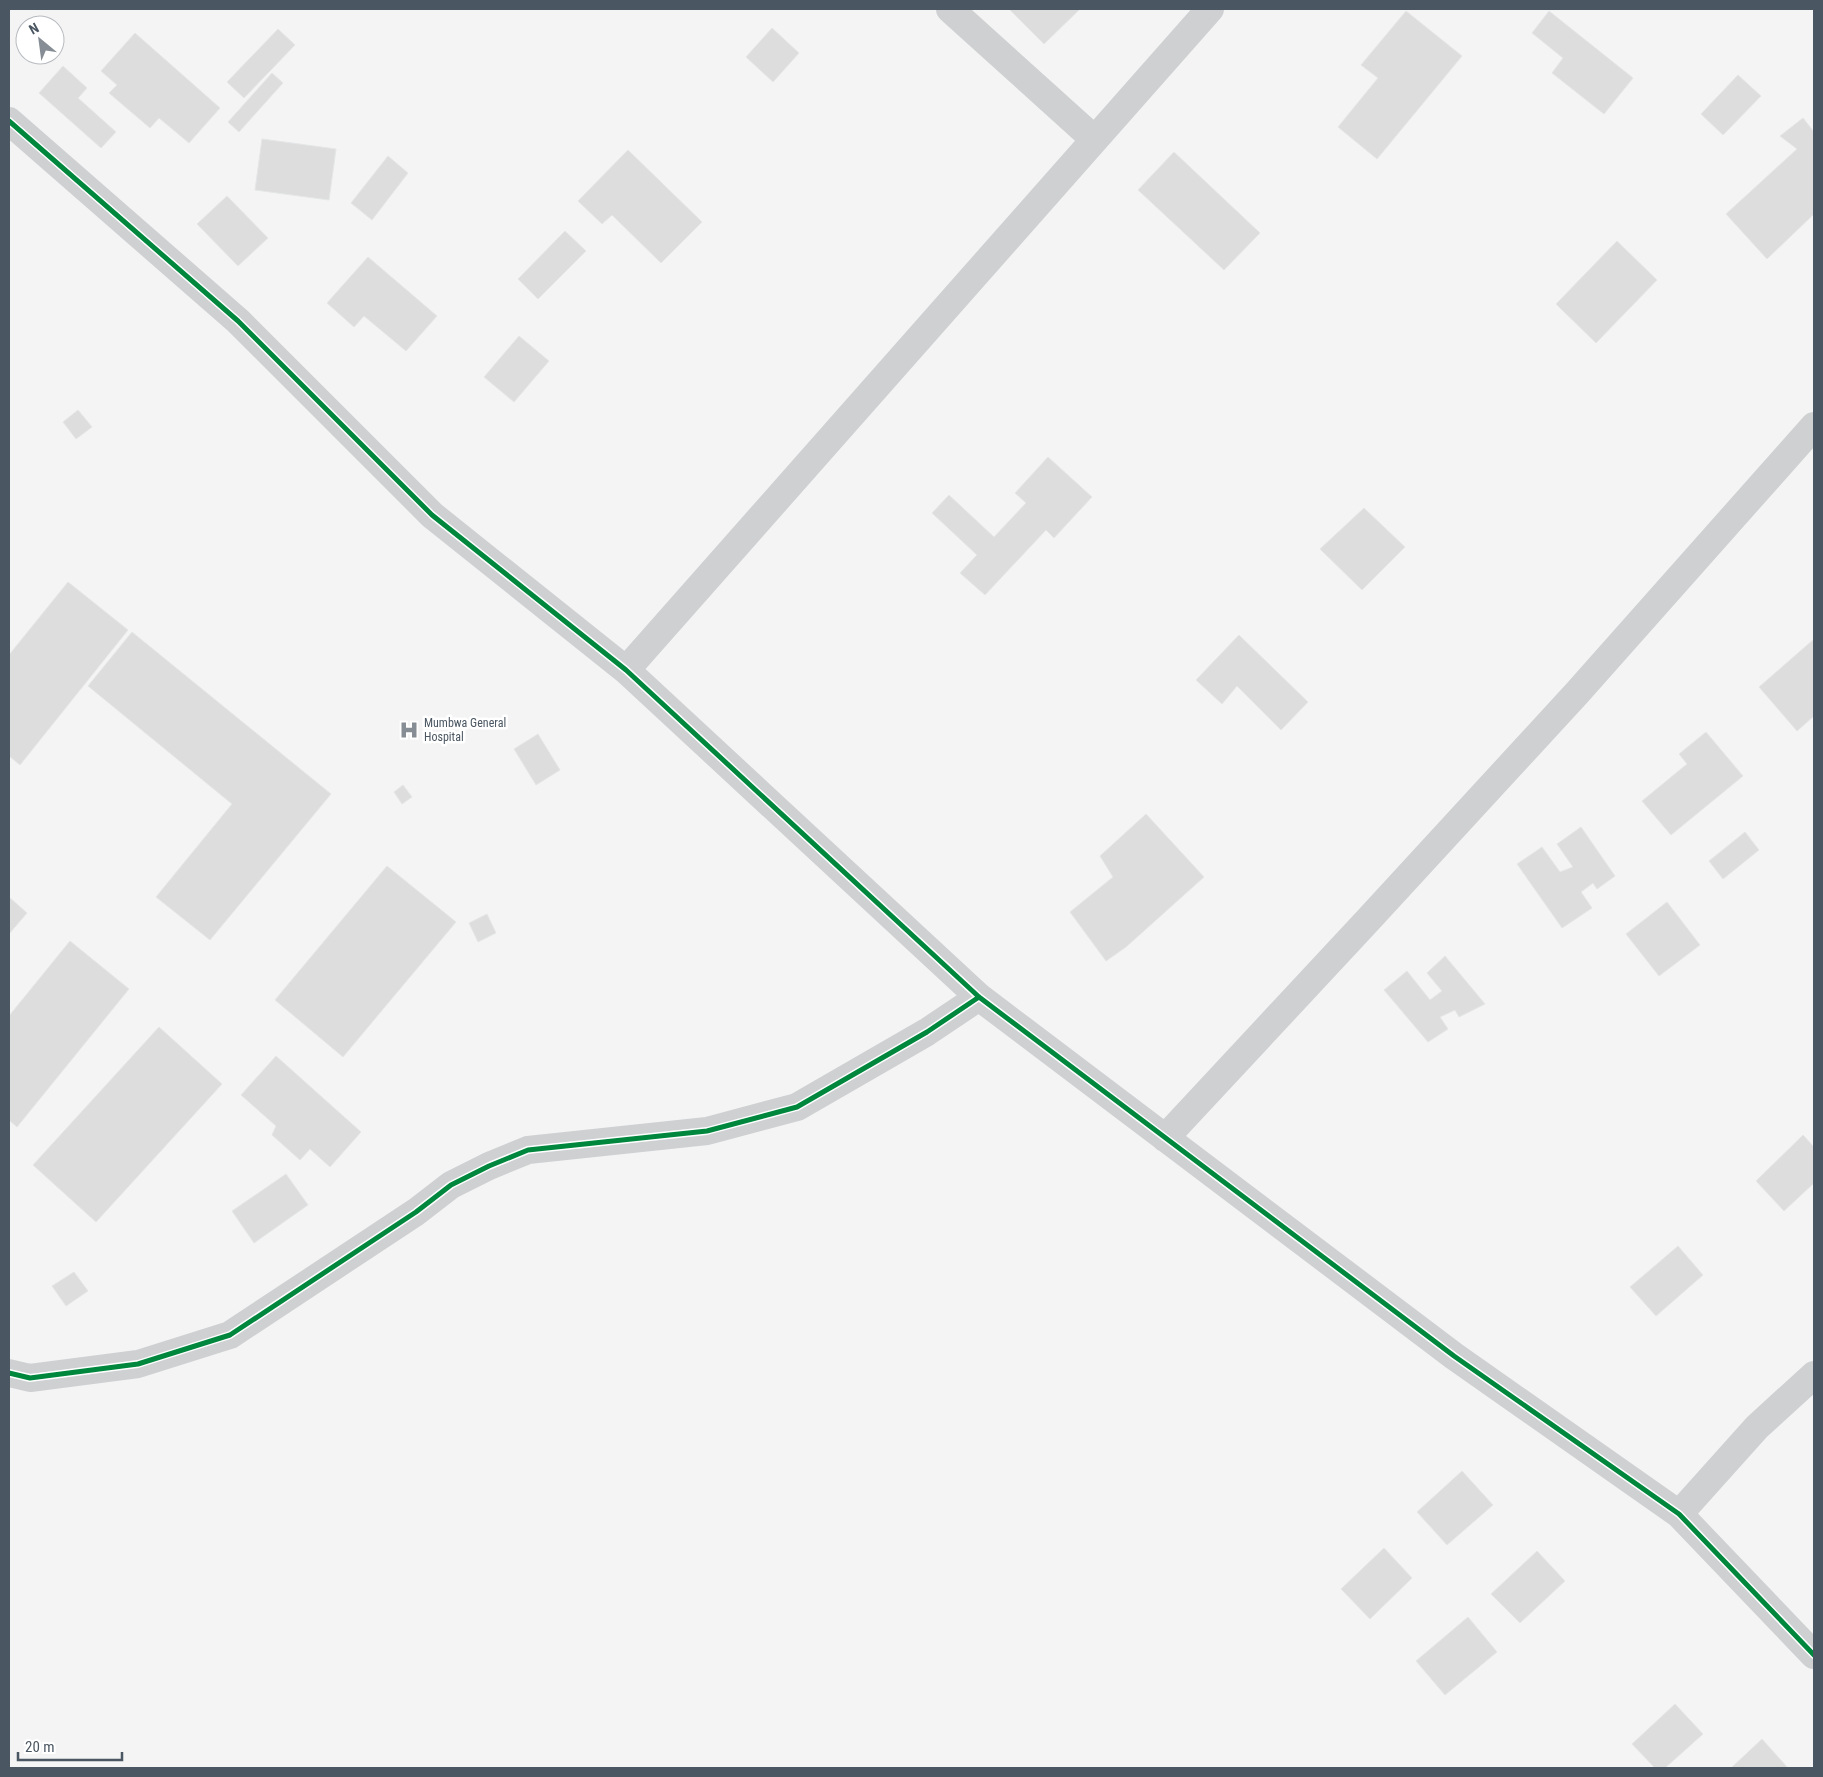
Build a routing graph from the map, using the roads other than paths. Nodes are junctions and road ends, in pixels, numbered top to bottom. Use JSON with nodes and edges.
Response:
{"nodes":[{"id":1,"x":950,"y":9,"type":"edge"},
{"id":2,"x":1210,"y":9,"type":"edge"},
{"id":3,"x":9,"y":120,"type":"edge"},
{"id":4,"x":1094,"y":139,"type":"junction"},
{"id":5,"x":1814,"y":426,"type":"edge"},
{"id":6,"x":626,"y":670,"type":"junction"},
{"id":7,"x":979,"y":997,"type":"junction"},
{"id":8,"x":1165,"y":1138,"type":"junction"},
{"id":9,"x":9,"y":1374,"type":"edge"},
{"id":10,"x":1814,"y":1375,"type":"edge"},
{"id":11,"x":1679,"y":1514,"type":"junction"},
{"id":12,"x":1814,"y":1655,"type":"edge"}],
"edges":[{"from":1,"to":4,"type":"street"},
{"from":2,"to":4,"type":"street"},
{"from":3,"to":6,"type":"street"},
{"from":4,"to":6,"type":"street"},
{"from":5,"to":8,"type":"street"},
{"from":6,"to":7,"type":"street"},
{"from":7,"to":8,"type":"street"},
{"from":7,"to":9,"type":"street"},
{"from":8,"to":11,"type":"street"},
{"from":10,"to":11,"type":"street"},
{"from":11,"to":12,"type":"street"}]}
